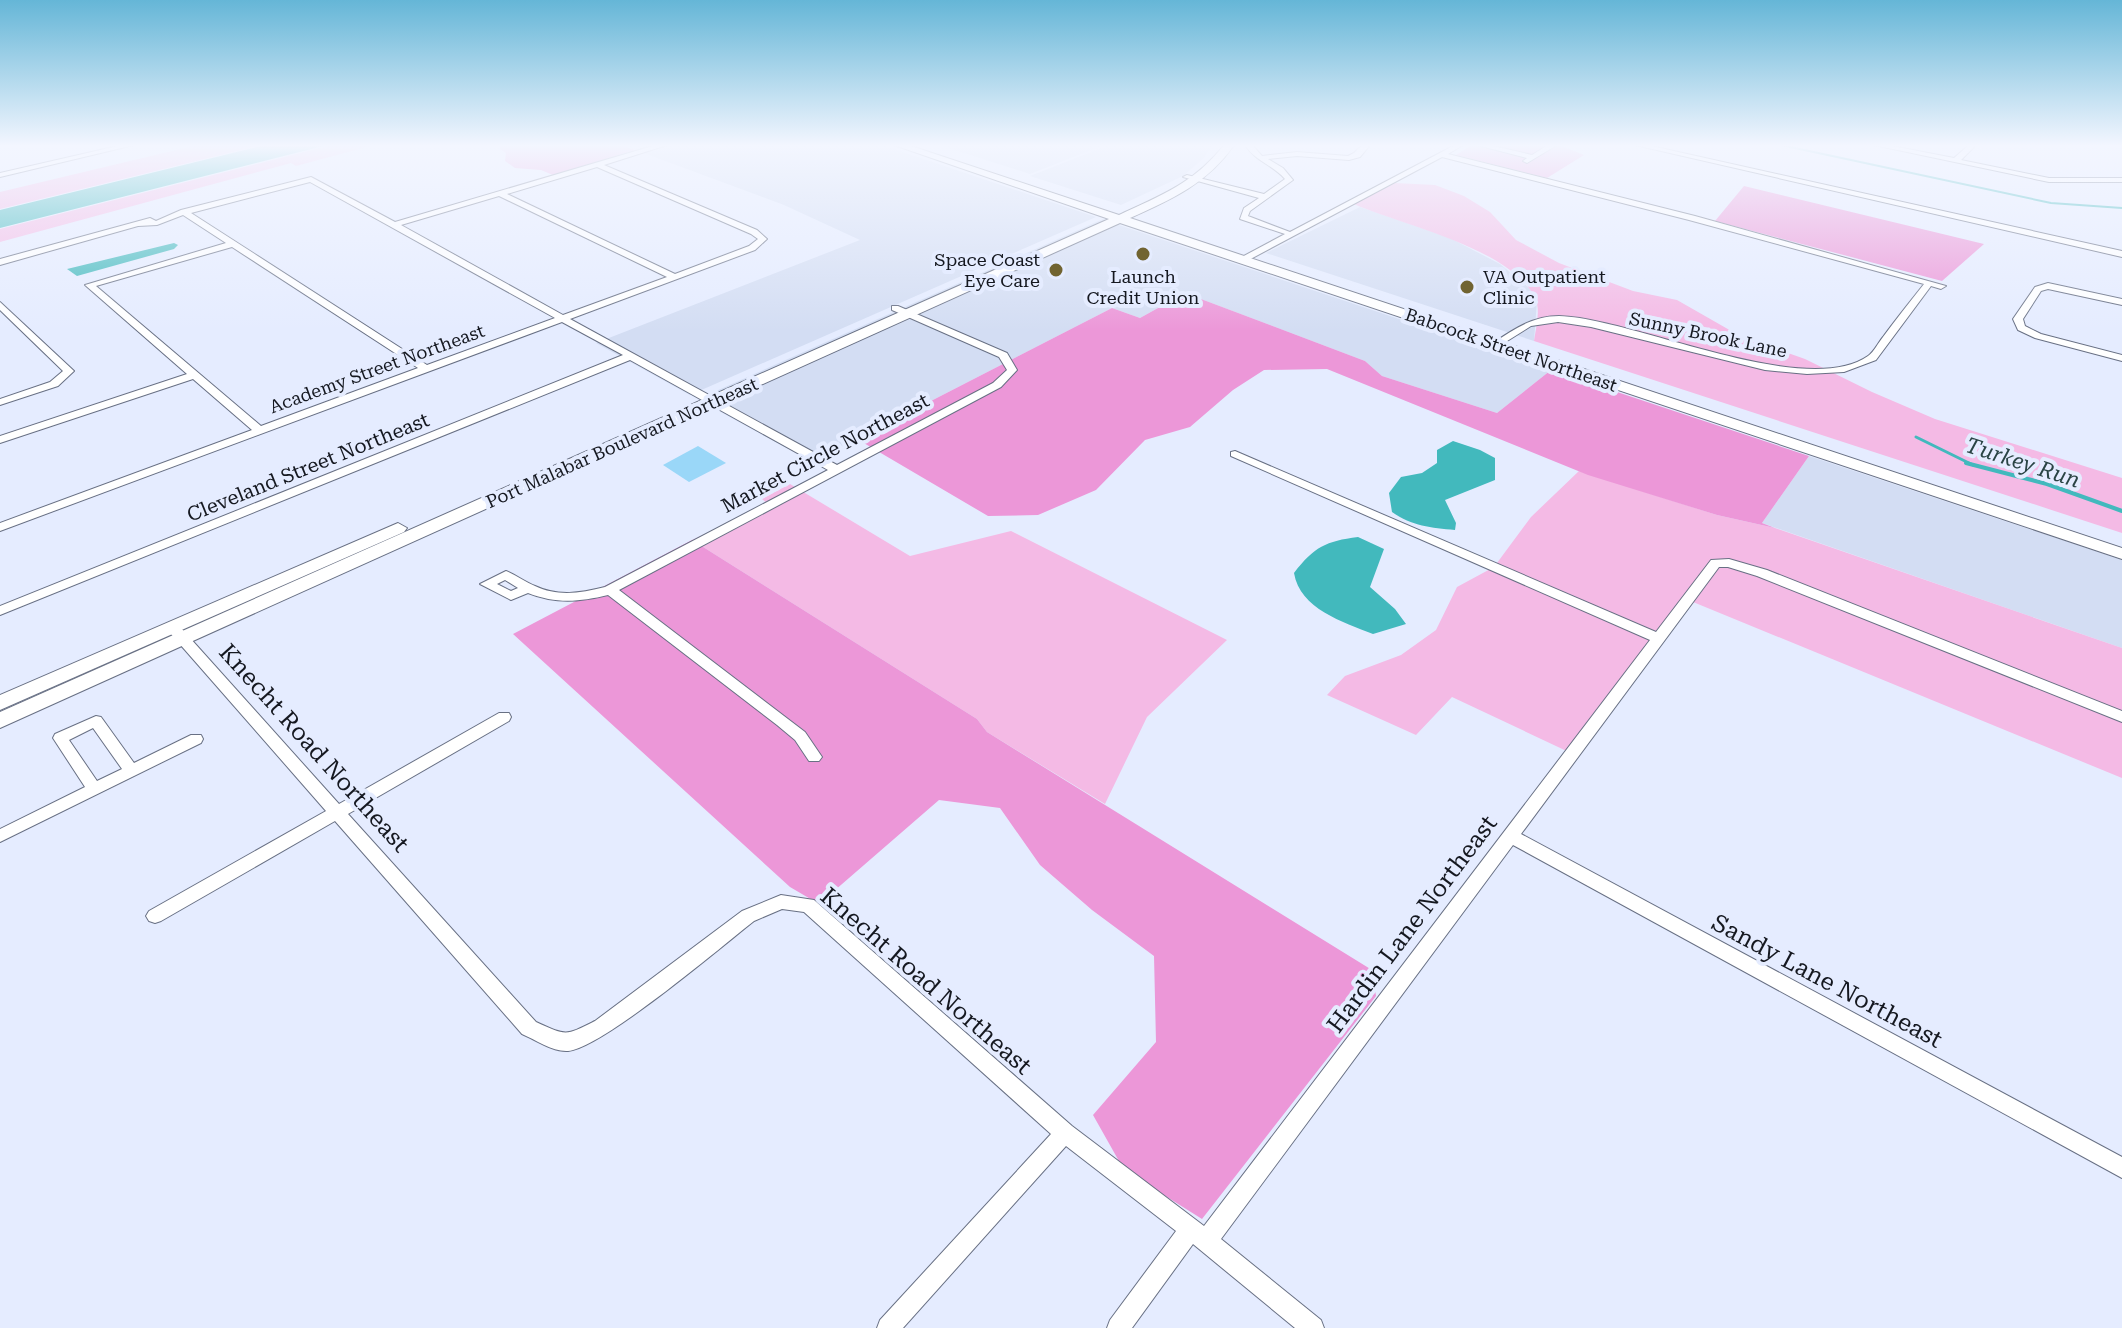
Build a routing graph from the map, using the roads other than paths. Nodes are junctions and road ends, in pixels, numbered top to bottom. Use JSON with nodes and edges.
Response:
{"nodes":[{"id":1,"x":205,"y":207,"type":"edge"},
{"id":2,"x":361,"y":207,"type":"edge"},
{"id":3,"x":456,"y":207,"type":"edge"},
{"id":4,"x":528,"y":207,"type":"edge"},
{"id":5,"x":696,"y":207,"type":"edge"},
{"id":6,"x":1097,"y":207,"type":"edge"},
{"id":7,"x":1099,"y":207,"type":"edge"},
{"id":8,"x":1133,"y":207,"type":"edge"},
{"id":9,"x":1251,"y":207,"type":"edge"},
{"id":10,"x":1343,"y":207,"type":"edge"},
{"id":11,"x":1642,"y":207,"type":"edge"},
{"id":12,"x":1914,"y":207,"type":"edge"},
{"id":13,"x":182,"y":213,"type":"junction"},
{"id":14,"x":1119,"y":214,"type":"junction"},
{"id":15,"x":394,"y":225,"type":"junction"},
{"id":16,"x":1286,"y":232,"type":"dead end"},
{"id":17,"x":233,"y":244,"type":"junction"},
{"id":18,"x":2122,"y":254,"type":"edge"},
{"id":19,"x":1248,"y":257,"type":"junction"},
{"id":20,"x":0,"y":262,"type":"edge"},
{"id":21,"x":675,"y":277,"type":"junction"},
{"id":22,"x":1929,"y":283,"type":"junction"},
{"id":23,"x":1941,"y":286,"type":"dead end"},
{"id":24,"x":2122,"y":302,"type":"edge"},
{"id":25,"x":0,"y":305,"type":"edge"},
{"id":26,"x":902,"y":311,"type":"junction"},
{"id":27,"x":562,"y":319,"type":"junction"},
{"id":28,"x":1502,"y":341,"type":"junction"},
{"id":29,"x":630,"y":356,"type":"junction"},
{"id":30,"x":2122,"y":358,"type":"edge"},
{"id":31,"x":424,"y":368,"type":"junction"},
{"id":32,"x":193,"y":375,"type":"junction"},
{"id":33,"x":704,"y":399,"type":"junction"},
{"id":34,"x":0,"y":402,"type":"edge"},
{"id":35,"x":1746,"y":423,"type":"junction"},
{"id":36,"x":259,"y":430,"type":"junction"},
{"id":37,"x":0,"y":440,"type":"edge"},
{"id":38,"x":1235,"y":454,"type":"dead end"},
{"id":39,"x":835,"y":469,"type":"junction"},
{"id":40,"x":0,"y":527,"type":"edge"},
{"id":41,"x":2122,"y":541,"type":"edge"},
{"id":42,"x":2122,"y":554,"type":"edge"},
{"id":43,"x":527,"y":589,"type":"dead end"},
{"id":44,"x":610,"y":590,"type":"junction"},
{"id":45,"x":0,"y":611,"type":"edge"},
{"id":46,"x":178,"y":633,"type":"junction"},
{"id":47,"x":1659,"y":639,"type":"junction"},
{"id":48,"x":0,"y":703,"type":"edge"},
{"id":49,"x":504,"y":717,"type":"dead end"},
{"id":50,"x":2122,"y":717,"type":"edge"},
{"id":51,"x":0,"y":721,"type":"edge"},
{"id":52,"x":196,"y":739,"type":"dead end"},
{"id":53,"x":814,"y":757,"type":"dead end"},
{"id":54,"x":132,"y":771,"type":"junction"},
{"id":55,"x":94,"y":789,"type":"junction"},
{"id":56,"x":339,"y":811,"type":"junction"},
{"id":57,"x":0,"y":836,"type":"edge"},
{"id":58,"x":1510,"y":836,"type":"junction"},
{"id":59,"x":155,"y":916,"type":"dead end"},
{"id":60,"x":1065,"y":1133,"type":"junction"},
{"id":61,"x":2122,"y":1168,"type":"edge"},
{"id":62,"x":1198,"y":1235,"type":"junction"},
{"id":63,"x":888,"y":1328,"type":"edge"},
{"id":64,"x":1118,"y":1328,"type":"edge"},
{"id":65,"x":1313,"y":1328,"type":"edge"}],
"edges":[{"from":1,"to":13,"type":"street"},
{"from":2,"to":15,"type":"street"},
{"from":3,"to":15,"type":"street"},
{"from":4,"to":21,"type":"street"},
{"from":5,"to":21,"type":"street","name":"Academy Street Northeast"},
{"from":6,"to":14,"type":"main road","name":"Babcock Street Northeast"},
{"from":7,"to":14,"type":"main road","name":"Babcock Street Northeast"},
{"from":8,"to":14,"type":"main road","name":"Port Malabar Boulevard Northeast"},
{"from":9,"to":16,"type":"street"},
{"from":10,"to":19,"type":"street"},
{"from":11,"to":22,"type":"street"},
{"from":12,"to":18,"type":"street"},
{"from":13,"to":17,"type":"street"},
{"from":13,"to":20,"type":"street"},
{"from":14,"to":19,"type":"main road","name":"Babcock Street Northeast"},
{"from":14,"to":26,"type":"main road","name":"Port Malabar Boulevard Northeast"},
{"from":15,"to":27,"type":"street"},
{"from":17,"to":31,"type":"street"},
{"from":17,"to":32,"type":"street"},
{"from":19,"to":28,"type":"main road","name":"Babcock Street Northeast"},
{"from":21,"to":27,"type":"street","name":"Academy Street Northeast"},
{"from":22,"to":23,"type":"street"},
{"from":22,"to":28,"type":"street","name":"Sunny Brook Lane"},
{"from":24,"to":30,"type":"street"},
{"from":25,"to":34,"type":"street"},
{"from":26,"to":33,"type":"main road","name":"Port Malabar Boulevard Northeast"},
{"from":26,"to":39,"type":"street","name":"Market Circle Northeast"},
{"from":27,"to":29,"type":"street"},
{"from":27,"to":31,"type":"street","name":"Academy Street Northeast"},
{"from":28,"to":35,"type":"main road","name":"Babcock Street Northeast"},
{"from":29,"to":33,"type":"street"},
{"from":29,"to":45,"type":"street","name":"Cleveland Street Northeast"},
{"from":31,"to":36,"type":"street","name":"Academy Street Northeast"},
{"from":32,"to":36,"type":"street"},
{"from":32,"to":37,"type":"street"},
{"from":33,"to":39,"type":"street"},
{"from":33,"to":46,"type":"main road","name":"Port Malabar Boulevard Northeast"},
{"from":35,"to":41,"type":"main road","name":"Babcock Street Northeast"},
{"from":35,"to":42,"type":"main road","name":"Babcock Street Northeast"},
{"from":36,"to":40,"type":"street","name":"Academy Street Northeast"},
{"from":38,"to":47,"type":"street"},
{"from":39,"to":44,"type":"street","name":"Market Circle Northeast"},
{"from":43,"to":44,"type":"street","name":"Market Circle Northeast"},
{"from":44,"to":53,"type":"street"},
{"from":46,"to":48,"type":"main road","name":"Port Malabar Boulevard Northeast"},
{"from":46,"to":51,"type":"main road","name":"Port Malabar Boulevard Northeast"},
{"from":46,"to":56,"type":"street","name":"Knecht Road Northeast"},
{"from":47,"to":50,"type":"street","name":"Hardin Lane Northeast"},
{"from":47,"to":58,"type":"street","name":"Hardin Lane Northeast"},
{"from":49,"to":56,"type":"street"},
{"from":52,"to":54,"type":"street"},
{"from":54,"to":55,"type":"street"},
{"from":54,"to":55,"type":"street"},
{"from":55,"to":57,"type":"street"},
{"from":56,"to":59,"type":"street"},
{"from":56,"to":60,"type":"street","name":"Knecht Road Northeast"},
{"from":58,"to":61,"type":"street","name":"Sandy Lane Northeast"},
{"from":58,"to":62,"type":"street","name":"Hardin Lane Northeast"},
{"from":60,"to":62,"type":"street","name":"Knecht Road Northeast"},
{"from":60,"to":63,"type":"street"},
{"from":62,"to":64,"type":"street","name":"Hardin Lane Northeast"},
{"from":62,"to":65,"type":"street","name":"Knecht Road Northeast"}]}
